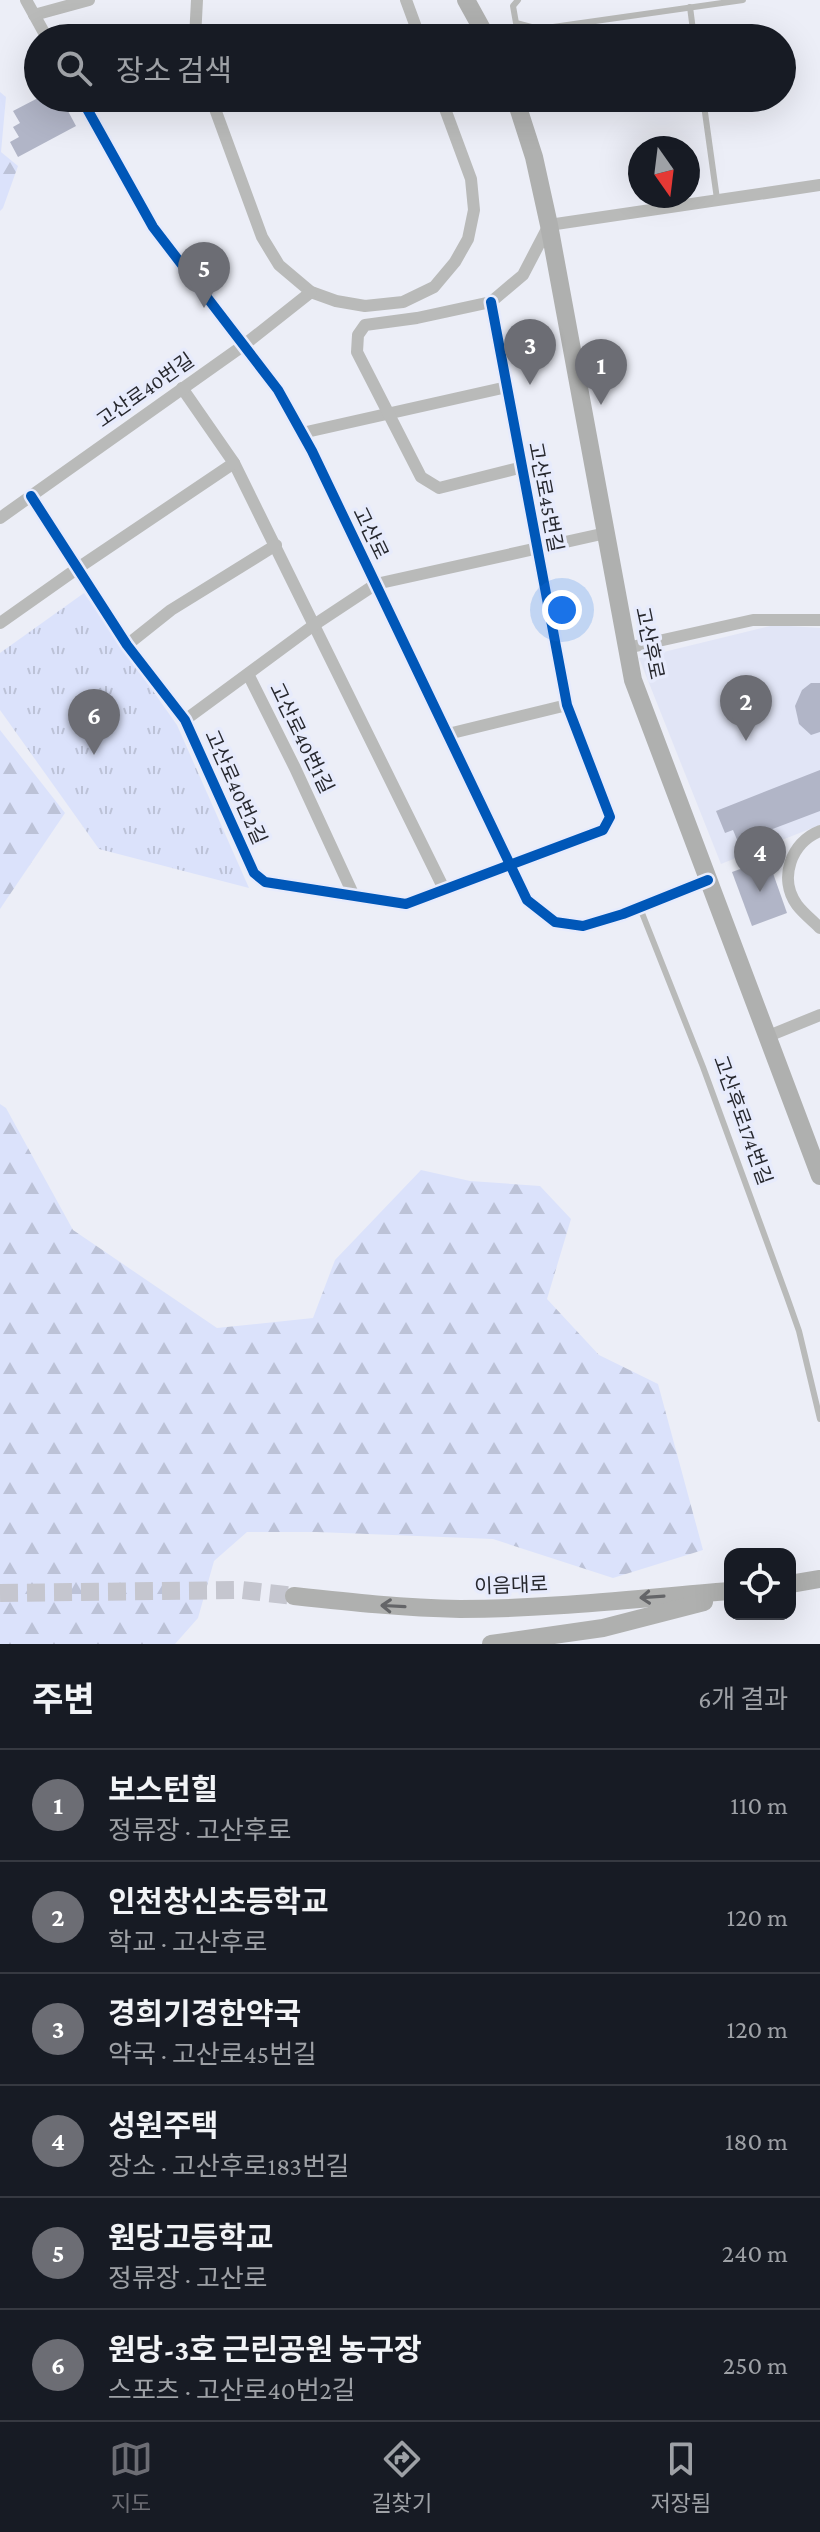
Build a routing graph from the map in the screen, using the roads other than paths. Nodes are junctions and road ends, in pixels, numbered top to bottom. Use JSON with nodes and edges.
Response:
{"nodes":[{"id":1,"x":26,"y":0,"type":"edge"},
{"id":2,"x":89,"y":0,"type":"edge"},
{"id":3,"x":197,"y":0,"type":"edge"},
{"id":4,"x":406,"y":0,"type":"edge"},
{"id":5,"x":466,"y":0,"type":"edge"},
{"id":6,"x":518,"y":0,"type":"edge"},
{"id":7,"x":743,"y":0,"type":"edge"},
{"id":8,"x":690,"y":7,"type":"junction"},
{"id":9,"x":34,"y":15,"type":"junction"},
{"id":10,"x":39,"y":24,"type":"edge"},
{"id":11,"x":196,"y":24,"type":"edge"},
{"id":12,"x":415,"y":24,"type":"edge"},
{"id":13,"x":479,"y":24,"type":"edge"},
{"id":14,"x":520,"y":24,"type":"edge"},
{"id":15,"x":573,"y":24,"type":"edge"},
{"id":16,"x":692,"y":24,"type":"edge"},
{"id":17,"x":89,"y":112,"type":"edge"},
{"id":18,"x":216,"y":112,"type":"edge"},
{"id":19,"x":446,"y":112,"type":"edge"},
{"id":20,"x":520,"y":112,"type":"edge"},
{"id":21,"x":705,"y":112,"type":"edge"},
{"id":22,"x":820,"y":185,"type":"edge"},
{"id":23,"x":717,"y":199,"type":"junction"},
{"id":24,"x":549,"y":225,"type":"junction"},
{"id":25,"x":311,"y":292,"type":"junction"},
{"id":26,"x":491,"y":302,"type":"junction"},
{"id":27,"x":244,"y":345,"type":"junction"},
{"id":28,"x":507,"y":387,"type":"junction"},
{"id":29,"x":182,"y":388,"type":"junction"},
{"id":30,"x":389,"y":415,"type":"junction"},
{"id":31,"x":302,"y":433,"type":"junction"},
{"id":32,"x":234,"y":463,"type":"junction"},
{"id":33,"x":523,"y":467,"type":"junction"},
{"id":34,"x":31,"y":496,"type":"junction"},
{"id":35,"x":0,"y":518,"type":"edge"},
{"id":36,"x":606,"y":533,"type":"junction"},
{"id":37,"x":276,"y":545,"type":"junction"},
{"id":38,"x":538,"y":547,"type":"junction"},
{"id":39,"x":78,"y":568,"type":"junction"},
{"id":40,"x":376,"y":584,"type":"junction"},
{"id":41,"x":820,"y":620,"type":"edge"},
{"id":42,"x":0,"y":623,"type":"edge"},
{"id":43,"x":314,"y":625,"type":"junction"},
{"id":44,"x":127,"y":645,"type":"junction"},
{"id":45,"x":627,"y":648,"type":"junction"},
{"id":46,"x":248,"y":674,"type":"junction"},
{"id":47,"x":567,"y":705,"type":"junction"},
{"id":48,"x":185,"y":720,"type":"junction"},
{"id":49,"x":448,"y":734,"type":"junction"},
{"id":50,"x":820,"y":831,"type":"edge"},
{"id":51,"x":510,"y":864,"type":"junction"},
{"id":52,"x":708,"y":880,"type":"junction"},
{"id":53,"x":444,"y":889,"type":"junction"},
{"id":54,"x":354,"y":896,"type":"junction"},
{"id":55,"x":640,"y":908,"type":"junction"},
{"id":56,"x":820,"y":928,"type":"edge"},
{"id":57,"x":820,"y":1015,"type":"edge"},
{"id":58,"x":766,"y":1037,"type":"junction"},
{"id":59,"x":820,"y":1176,"type":"edge"},
{"id":60,"x":820,"y":1419,"type":"edge"},
{"id":61,"x":820,"y":1579,"type":"edge"},
{"id":62,"x":796,"y":1583,"type":"edge"},
{"id":63,"x":724,"y":1593,"type":"edge"},
{"id":64,"x":724,"y":1595,"type":"edge"},
{"id":65,"x":294,"y":1596,"type":"tunnel mouth"},
{"id":66,"x":491,"y":1644,"type":"edge"}],
"edges":[{"from":1,"to":9,"type":"street"},
{"from":2,"to":9,"type":"street"},
{"from":3,"to":11,"type":"street"},
{"from":4,"to":12,"type":"street"},
{"from":5,"to":13,"type":"main road"},
{"from":6,"to":14,"type":"lane"},
{"from":7,"to":8,"type":"lane"},
{"from":8,"to":15,"type":"lane"},
{"from":8,"to":16,"type":"lane"},
{"from":9,"to":10,"type":"street"},
{"from":17,"to":27,"type":"street","name":"고산로"},
{"from":18,"to":25,"type":"street"},
{"from":19,"to":25,"type":"street"},
{"from":20,"to":24,"type":"main road","name":"고산후로"},
{"from":21,"to":23,"type":"lane"},
{"from":22,"to":23,"type":"street"},
{"from":23,"to":24,"type":"street"},
{"from":24,"to":26,"type":"street"},
{"from":24,"to":36,"type":"main road","name":"고산후로"},
{"from":25,"to":27,"type":"street","name":"고산로40번길"},
{"from":26,"to":28,"type":"street","name":"고산로45번길"},
{"from":26,"to":30,"type":"street"},
{"from":27,"to":29,"type":"street","name":"고산로40번길"},
{"from":27,"to":31,"type":"street","name":"고산로"},
{"from":28,"to":30,"type":"street"},
{"from":28,"to":33,"type":"street","name":"고산로45번길"},
{"from":29,"to":32,"type":"street"},
{"from":29,"to":34,"type":"street","name":"고산로40번길"},
{"from":30,"to":31,"type":"street"},
{"from":30,"to":33,"type":"street"},
{"from":31,"to":40,"type":"street","name":"고산로"},
{"from":32,"to":37,"type":"street"},
{"from":32,"to":39,"type":"street"},
{"from":33,"to":38,"type":"street","name":"고산로45번길"},
{"from":34,"to":35,"type":"street","name":"고산로40번길"},
{"from":34,"to":39,"type":"street","name":"고산로40번2길"},
{"from":36,"to":38,"type":"street"},
{"from":36,"to":45,"type":"main road","name":"고산후로"},
{"from":37,"to":43,"type":"street"},
{"from":37,"to":44,"type":"street"},
{"from":38,"to":40,"type":"street"},
{"from":38,"to":47,"type":"street","name":"고산로45번길"},
{"from":39,"to":42,"type":"street"},
{"from":39,"to":44,"type":"street","name":"고산로40번2길"},
{"from":40,"to":43,"type":"street","name":"고산로40번1길"},
{"from":40,"to":49,"type":"street","name":"고산로"},
{"from":41,"to":45,"type":"street"},
{"from":43,"to":46,"type":"street","name":"고산로40번1길"},
{"from":43,"to":53,"type":"street"},
{"from":44,"to":48,"type":"street","name":"고산로40번2길"},
{"from":45,"to":52,"type":"main road","name":"고산후로"},
{"from":46,"to":48,"type":"street"},
{"from":46,"to":54,"type":"street","name":"고산로40번1길"},
{"from":47,"to":49,"type":"street"},
{"from":47,"to":51,"type":"street","name":"고산로45번길"},
{"from":48,"to":54,"type":"street","name":"고산로40번2길"},
{"from":49,"to":51,"type":"street","name":"고산로"},
{"from":50,"to":56,"type":"street"},
{"from":51,"to":53,"type":"street","name":"고산로40번2길"},
{"from":51,"to":55,"type":"street","name":"고산로"},
{"from":52,"to":55,"type":"street"},
{"from":52,"to":58,"type":"main road","name":"고산후로"},
{"from":53,"to":54,"type":"street","name":"고산로40번2길"},
{"from":55,"to":60,"type":"lane","name":"고산후로174번길"},
{"from":57,"to":58,"type":"street"},
{"from":58,"to":59,"type":"main road","name":"고산후로"},
{"from":61,"to":62,"type":"main road"},
{"from":63,"to":65,"type":"main road","name":"이음대로","one_way":true},
{"from":64,"to":66,"type":"main road","name":"이음대로"}]}
